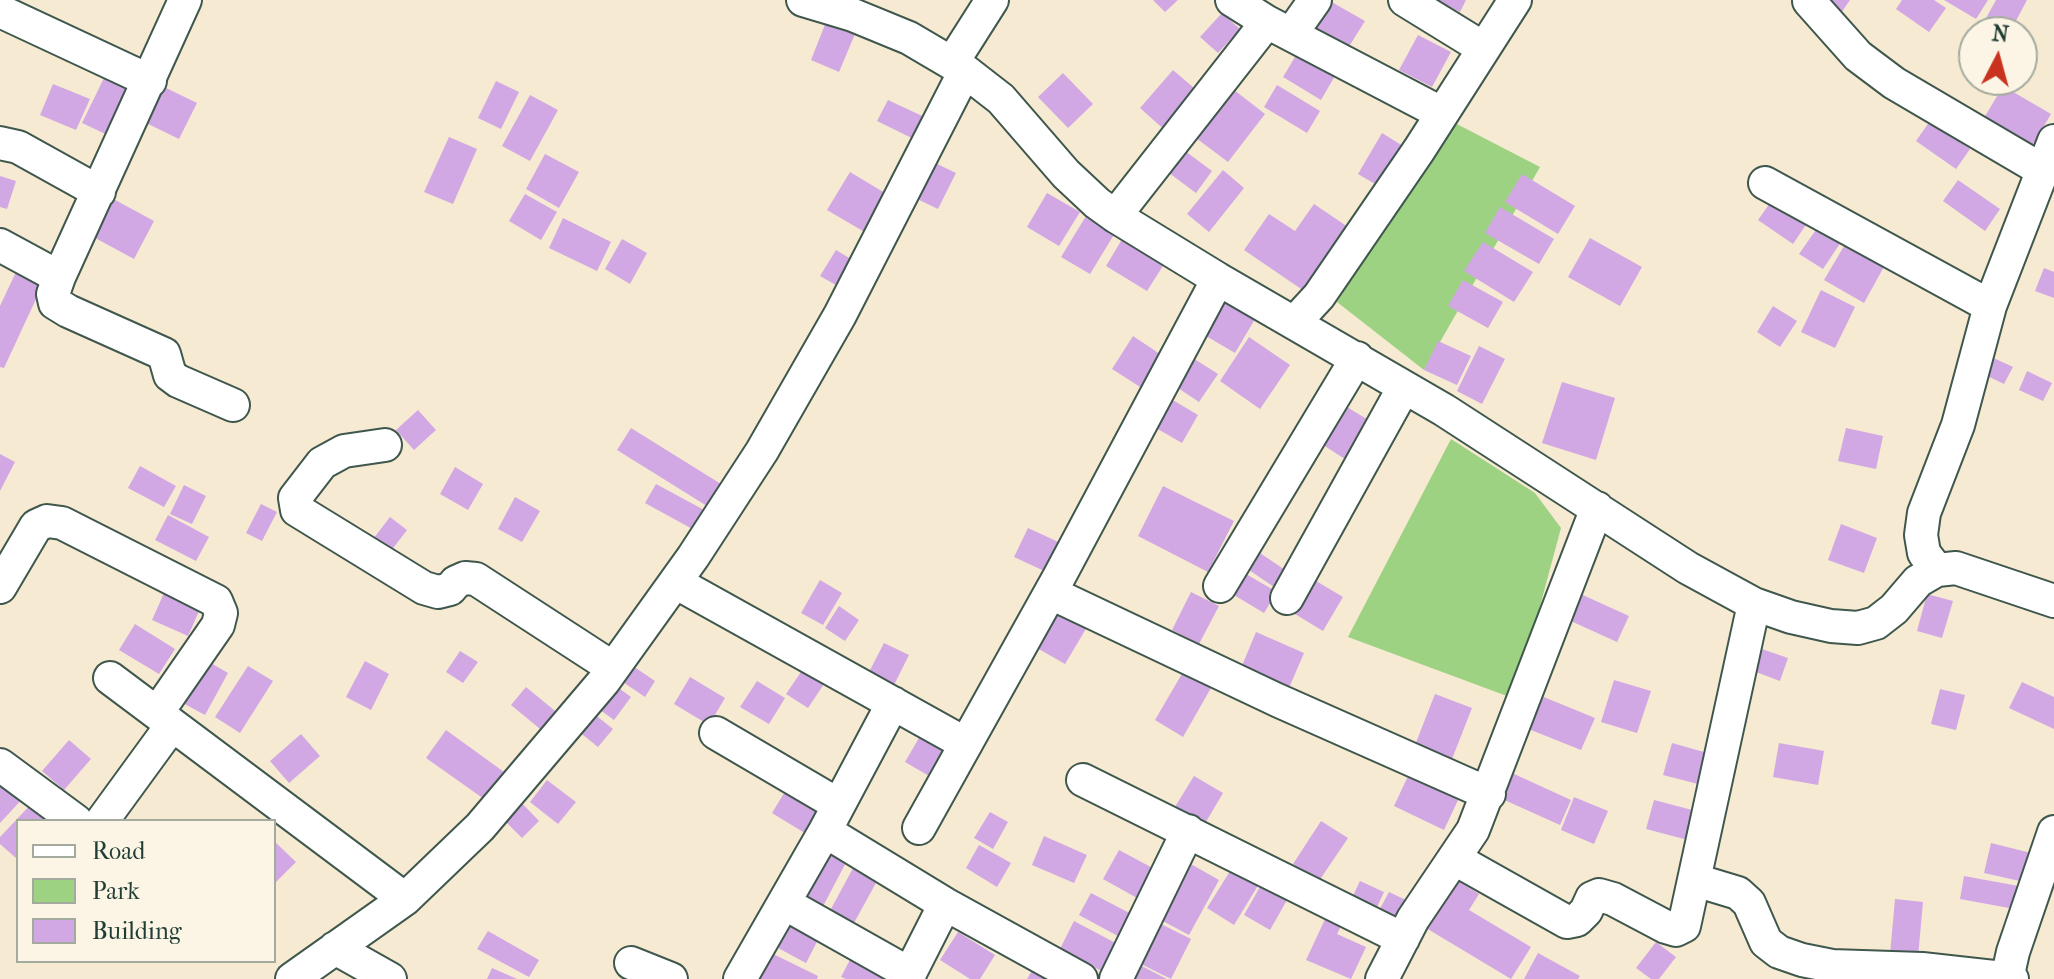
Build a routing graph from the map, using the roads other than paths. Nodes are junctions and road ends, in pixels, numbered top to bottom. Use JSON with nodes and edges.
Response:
{"nodes":[{"id":1,"x":185,"y":0,"type":"edge"},
{"id":2,"x":806,"y":0,"type":"edge"},
{"id":3,"x":992,"y":0,"type":"edge"},
{"id":4,"x":1232,"y":0,"type":"edge"},
{"id":5,"x":1315,"y":0,"type":"edge"},
{"id":6,"x":1405,"y":0,"type":"edge"},
{"id":7,"x":1515,"y":0,"type":"edge"},
{"id":8,"x":1806,"y":0,"type":"edge"},
{"id":9,"x":5,"y":8,"type":"edge"},
{"id":10,"x":1279,"y":28,"type":"junction"},
{"id":11,"x":1483,"y":48,"type":"junction"},
{"id":12,"x":958,"y":67,"type":"junction"},
{"id":13,"x":150,"y":81,"type":"junction"},
{"id":14,"x":1441,"y":113,"type":"junction"},
{"id":15,"x":2054,"y":141,"type":"edge"},
{"id":16,"x":0,"y":143,"type":"edge"},
{"id":17,"x":2042,"y":170,"type":"junction"},
{"id":18,"x":1765,"y":183,"type":"dead end"},
{"id":19,"x":99,"y":192,"type":"junction"},
{"id":20,"x":1115,"y":216,"type":"junction"},
{"id":21,"x":0,"y":245,"type":"edge"},
{"id":22,"x":59,"y":277,"type":"junction"},
{"id":23,"x":1218,"y":279,"type":"junction"},
{"id":24,"x":1990,"y":306,"type":"junction"},
{"id":25,"x":1295,"y":322,"type":"junction"},
{"id":26,"x":1357,"y":358,"type":"junction"},
{"id":27,"x":1404,"y":387,"type":"junction"},
{"id":28,"x":233,"y":405,"type":"dead end"},
{"id":29,"x":385,"y":445,"type":"dead end"},
{"id":30,"x":1597,"y":508,"type":"junction"},
{"id":31,"x":1937,"y":570,"type":"junction"},
{"id":32,"x":675,"y":582,"type":"junction"},
{"id":33,"x":1220,"y":586,"type":"dead end"},
{"id":34,"x":0,"y":587,"type":"edge"},
{"id":35,"x":1051,"y":593,"type":"junction"},
{"id":36,"x":1287,"y":598,"type":"dead end"},
{"id":37,"x":2054,"y":600,"type":"edge"},
{"id":38,"x":1754,"y":604,"type":"junction"},
{"id":39,"x":613,"y":668,"type":"junction"},
{"id":40,"x":110,"y":678,"type":"dead end"},
{"id":41,"x":893,"y":703,"type":"junction"},
{"id":42,"x":164,"y":719,"type":"junction"},
{"id":43,"x":716,"y":733,"type":"dead end"},
{"id":44,"x":966,"y":744,"type":"junction"},
{"id":45,"x":0,"y":765,"type":"edge"},
{"id":46,"x":1083,"y":780,"type":"dead end"},
{"id":47,"x":1489,"y":794,"type":"junction"},
{"id":48,"x":831,"y":818,"type":"junction"},
{"id":49,"x":73,"y":819,"type":"edge"},
{"id":50,"x":103,"y":819,"type":"edge"},
{"id":51,"x":919,"y":828,"type":"dead end"},
{"id":52,"x":1188,"y":831,"type":"junction"},
{"id":53,"x":2054,"y":832,"type":"edge"},
{"id":54,"x":1455,"y":859,"type":"junction"},
{"id":55,"x":1695,"y":880,"type":"junction"},
{"id":56,"x":405,"y":899,"type":"junction"},
{"id":57,"x":784,"y":903,"type":"junction"},
{"id":58,"x":945,"y":904,"type":"junction"},
{"id":59,"x":1403,"y":939,"type":"junction"},
{"id":60,"x":335,"y":948,"type":"junction"},
{"id":61,"x":631,"y":963,"type":"dead end"},
{"id":62,"x":1833,"y":972,"type":"edge"},
{"id":63,"x":908,"y":976,"type":"edge"},
{"id":64,"x":2009,"y":978,"type":"edge"},
{"id":65,"x":292,"y":979,"type":"edge"},
{"id":66,"x":390,"y":979,"type":"edge"},
{"id":67,"x":671,"y":979,"type":"edge"},
{"id":68,"x":740,"y":979,"type":"edge"},
{"id":69,"x":1081,"y":979,"type":"edge"},
{"id":70,"x":1116,"y":979,"type":"edge"},
{"id":71,"x":1382,"y":979,"type":"edge"}],
"edges":[{"from":1,"to":13,"type":"street"},
{"from":2,"to":12,"type":"street"},
{"from":3,"to":12,"type":"street"},
{"from":4,"to":10,"type":"street"},
{"from":5,"to":10,"type":"street"},
{"from":6,"to":11,"type":"street"},
{"from":7,"to":11,"type":"street"},
{"from":8,"to":17,"type":"street"},
{"from":9,"to":13,"type":"street"},
{"from":10,"to":14,"type":"street"},
{"from":10,"to":20,"type":"street"},
{"from":11,"to":14,"type":"street"},
{"from":12,"to":20,"type":"street"},
{"from":12,"to":32,"type":"street"},
{"from":13,"to":19,"type":"street"},
{"from":14,"to":25,"type":"street"},
{"from":15,"to":17,"type":"street"},
{"from":16,"to":19,"type":"street"},
{"from":17,"to":24,"type":"street"},
{"from":18,"to":24,"type":"street"},
{"from":19,"to":22,"type":"street"},
{"from":20,"to":23,"type":"street"},
{"from":21,"to":22,"type":"street"},
{"from":22,"to":28,"type":"street"},
{"from":23,"to":25,"type":"street"},
{"from":23,"to":35,"type":"street"},
{"from":24,"to":31,"type":"street"},
{"from":25,"to":26,"type":"street"},
{"from":26,"to":27,"type":"street"},
{"from":26,"to":33,"type":"street"},
{"from":27,"to":30,"type":"street"},
{"from":27,"to":36,"type":"street"},
{"from":29,"to":39,"type":"street"},
{"from":30,"to":38,"type":"street"},
{"from":30,"to":47,"type":"street"},
{"from":31,"to":37,"type":"street"},
{"from":31,"to":38,"type":"street"},
{"from":32,"to":39,"type":"street"},
{"from":32,"to":41,"type":"street"},
{"from":34,"to":42,"type":"street"},
{"from":35,"to":44,"type":"street"},
{"from":35,"to":47,"type":"street"},
{"from":38,"to":55,"type":"street"},
{"from":39,"to":56,"type":"street"},
{"from":40,"to":42,"type":"street"},
{"from":41,"to":44,"type":"street"},
{"from":41,"to":48,"type":"street"},
{"from":42,"to":50,"type":"street"},
{"from":42,"to":56,"type":"street"},
{"from":43,"to":48,"type":"street"},
{"from":44,"to":51,"type":"street"},
{"from":45,"to":49,"type":"street"},
{"from":46,"to":52,"type":"street"},
{"from":47,"to":54,"type":"street"},
{"from":48,"to":57,"type":"street"},
{"from":48,"to":58,"type":"street"},
{"from":52,"to":59,"type":"street"},
{"from":52,"to":70,"type":"street"},
{"from":53,"to":64,"type":"street"},
{"from":54,"to":55,"type":"street"},
{"from":54,"to":59,"type":"street"},
{"from":55,"to":62,"type":"street"},
{"from":56,"to":60,"type":"street"},
{"from":57,"to":63,"type":"street"},
{"from":57,"to":68,"type":"street"},
{"from":58,"to":63,"type":"street"},
{"from":58,"to":69,"type":"street"},
{"from":59,"to":71,"type":"street"},
{"from":60,"to":65,"type":"street"},
{"from":60,"to":66,"type":"street"},
{"from":61,"to":67,"type":"street"},
{"from":62,"to":64,"type":"street"}]}
